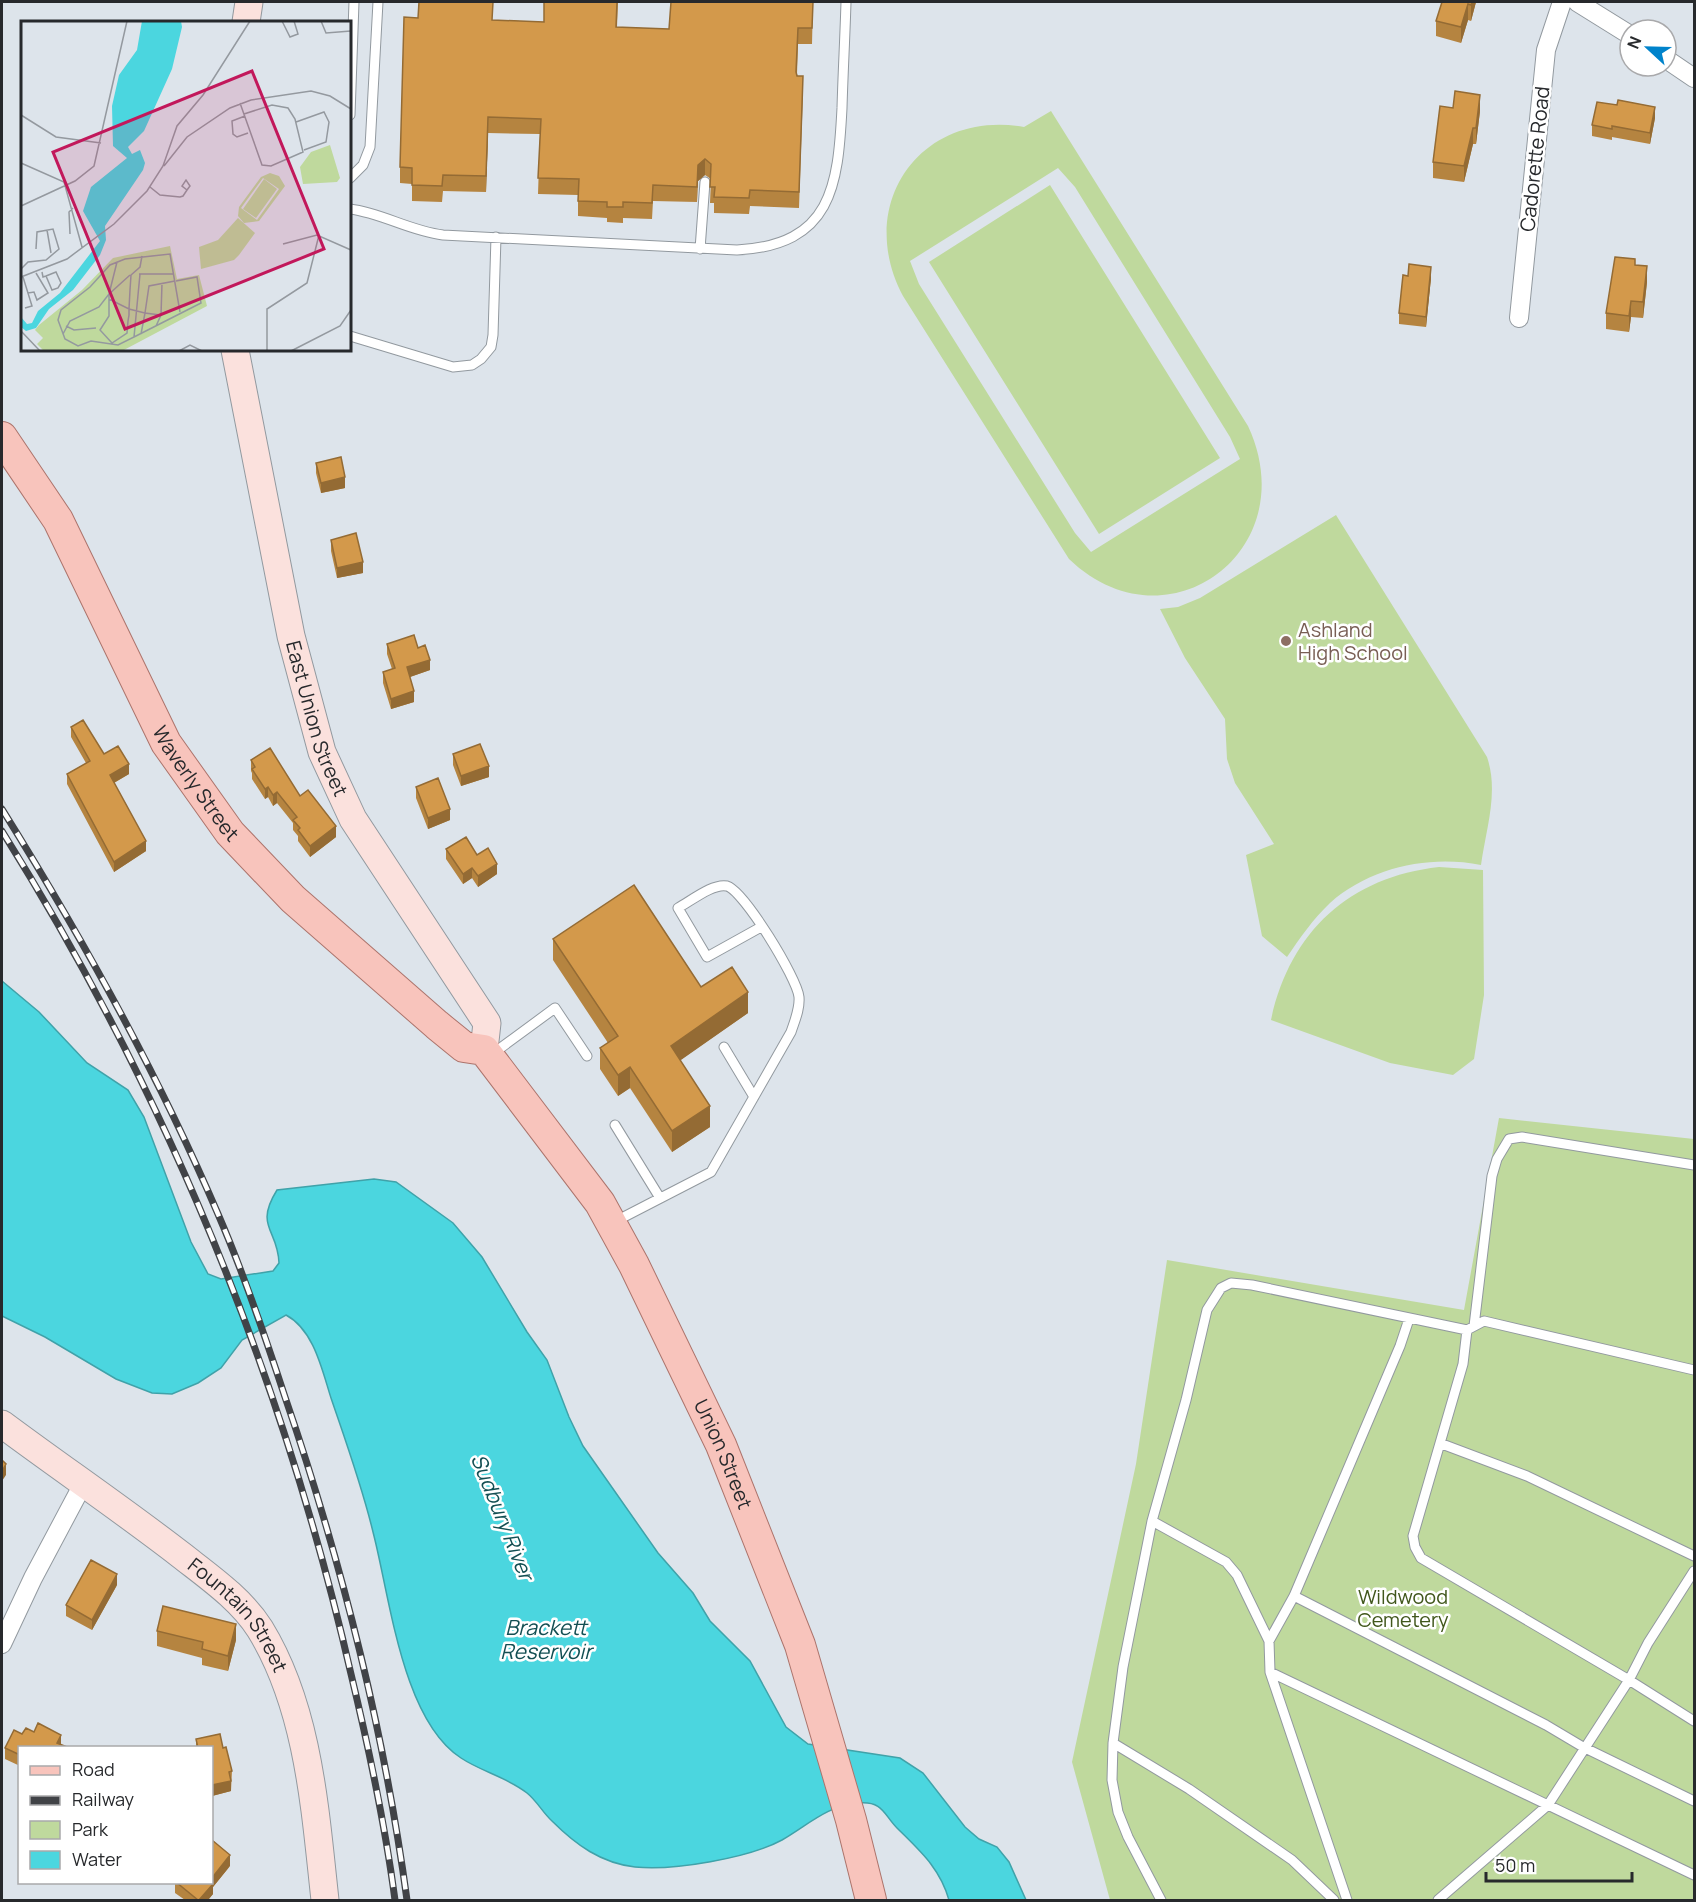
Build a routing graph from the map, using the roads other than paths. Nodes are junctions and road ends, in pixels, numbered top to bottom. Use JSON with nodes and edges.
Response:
{"nodes":[{"id":1,"x":249,"y":2,"type":"edge"},
{"id":2,"x":354,"y":2,"type":"edge"},
{"id":3,"x":378,"y":2,"type":"edge"},
{"id":4,"x":846,"y":2,"type":"edge"},
{"id":5,"x":1563,"y":2,"type":"edge"},
{"id":6,"x":1577,"y":2,"type":"edge"},
{"id":7,"x":246,"y":21,"type":"edge"},
{"id":8,"x":1618,"y":28,"type":"edge"},
{"id":9,"x":1678,"y":67,"type":"edge"},
{"id":10,"x":1695,"y":78,"type":"edge"},
{"id":11,"x":351,"y":87,"type":"edge"},
{"id":12,"x":351,"y":177,"type":"edge"},
{"id":13,"x":705,"y":182,"type":"dead end"},
{"id":14,"x":351,"y":209,"type":"edge"},
{"id":15,"x":496,"y":237,"type":"junction"},
{"id":16,"x":700,"y":249,"type":"junction"},
{"id":17,"x":1519,"y":318,"type":"dead end"},
{"id":18,"x":351,"y":336,"type":"edge"},
{"id":19,"x":235,"y":351,"type":"edge"},
{"id":20,"x":2,"y":437,"type":"edge"},
{"id":21,"x":761,"y":927,"type":"junction"},
{"id":22,"x":724,"y":1047,"type":"dead end"},
{"id":23,"x":487,"y":1053,"type":"junction"},
{"id":24,"x":587,"y":1056,"type":"dead end"},
{"id":25,"x":754,"y":1097,"type":"junction"},
{"id":26,"x":615,"y":1125,"type":"dead end"},
{"id":27,"x":1695,"y":1165,"type":"edge"},
{"id":28,"x":660,"y":1198,"type":"junction"},
{"id":29,"x":611,"y":1224,"type":"junction"},
{"id":30,"x":1409,"y":1319,"type":"junction"},
{"id":31,"x":1470,"y":1328,"type":"junction"},
{"id":32,"x":1695,"y":1370,"type":"edge"},
{"id":33,"x":2,"y":1424,"type":"edge"},
{"id":34,"x":1442,"y":1444,"type":"junction"},
{"id":35,"x":83,"y":1484,"type":"junction"},
{"id":36,"x":1152,"y":1521,"type":"junction"},
{"id":37,"x":1695,"y":1556,"type":"edge"},
{"id":38,"x":1695,"y":1570,"type":"edge"},
{"id":39,"x":1294,"y":1596,"type":"junction"},
{"id":40,"x":1269,"y":1641,"type":"junction"},
{"id":41,"x":2,"y":1644,"type":"edge"},
{"id":42,"x":1270,"y":1672,"type":"junction"},
{"id":43,"x":1629,"y":1680,"type":"junction"},
{"id":44,"x":1695,"y":1721,"type":"edge"},
{"id":45,"x":1113,"y":1743,"type":"junction"},
{"id":46,"x":1582,"y":1747,"type":"junction"},
{"id":47,"x":1695,"y":1801,"type":"edge"},
{"id":48,"x":1548,"y":1804,"type":"junction"},
{"id":49,"x":1695,"y":1875,"type":"edge"},
{"id":50,"x":325,"y":1900,"type":"edge"},
{"id":51,"x":871,"y":1900,"type":"edge"},
{"id":52,"x":1161,"y":1900,"type":"edge"},
{"id":53,"x":1334,"y":1900,"type":"edge"},
{"id":54,"x":1347,"y":1900,"type":"edge"},
{"id":55,"x":1438,"y":1900,"type":"edge"}],
"edges":[{"from":1,"to":7,"type":"street"},
{"from":2,"to":11,"type":"lane"},
{"from":3,"to":12,"type":"lane"},
{"from":4,"to":16,"type":"lane"},
{"from":5,"to":17,"type":"street","name":"Cadorette Road"},
{"from":6,"to":8,"type":"street"},
{"from":9,"to":10,"type":"street"},
{"from":13,"to":16,"type":"lane"},
{"from":14,"to":15,"type":"lane"},
{"from":15,"to":16,"type":"lane"},
{"from":15,"to":18,"type":"lane"},
{"from":19,"to":23,"type":"street","name":"East Union Street"},
{"from":20,"to":23,"type":"main road","name":"Waverly Street"},
{"from":21,"to":21,"type":"lane"},
{"from":21,"to":25,"type":"lane"},
{"from":22,"to":25,"type":"lane"},
{"from":23,"to":24,"type":"lane"},
{"from":23,"to":29,"type":"main road","name":"Union Street"},
{"from":25,"to":28,"type":"lane"},
{"from":26,"to":28,"type":"lane"},
{"from":27,"to":31,"type":"lane"},
{"from":28,"to":29,"type":"lane"},
{"from":29,"to":51,"type":"main road","name":"Union Street"},
{"from":30,"to":31,"type":"lane"},
{"from":30,"to":36,"type":"lane"},
{"from":30,"to":39,"type":"lane"},
{"from":31,"to":32,"type":"lane"},
{"from":31,"to":34,"type":"lane"},
{"from":33,"to":35,"type":"street","name":"Fountain Street"},
{"from":34,"to":37,"type":"lane"},
{"from":34,"to":43,"type":"lane"},
{"from":35,"to":41,"type":"street"},
{"from":35,"to":50,"type":"street","name":"Fountain Street"},
{"from":36,"to":40,"type":"lane"},
{"from":36,"to":45,"type":"lane"},
{"from":38,"to":43,"type":"lane"},
{"from":39,"to":40,"type":"lane"},
{"from":39,"to":46,"type":"lane"},
{"from":40,"to":42,"type":"lane"},
{"from":42,"to":48,"type":"lane"},
{"from":42,"to":54,"type":"lane"},
{"from":43,"to":44,"type":"lane"},
{"from":43,"to":46,"type":"lane"},
{"from":45,"to":52,"type":"lane"},
{"from":45,"to":53,"type":"lane"},
{"from":46,"to":47,"type":"lane"},
{"from":46,"to":48,"type":"lane"},
{"from":48,"to":49,"type":"lane"},
{"from":48,"to":55,"type":"lane"}]}
